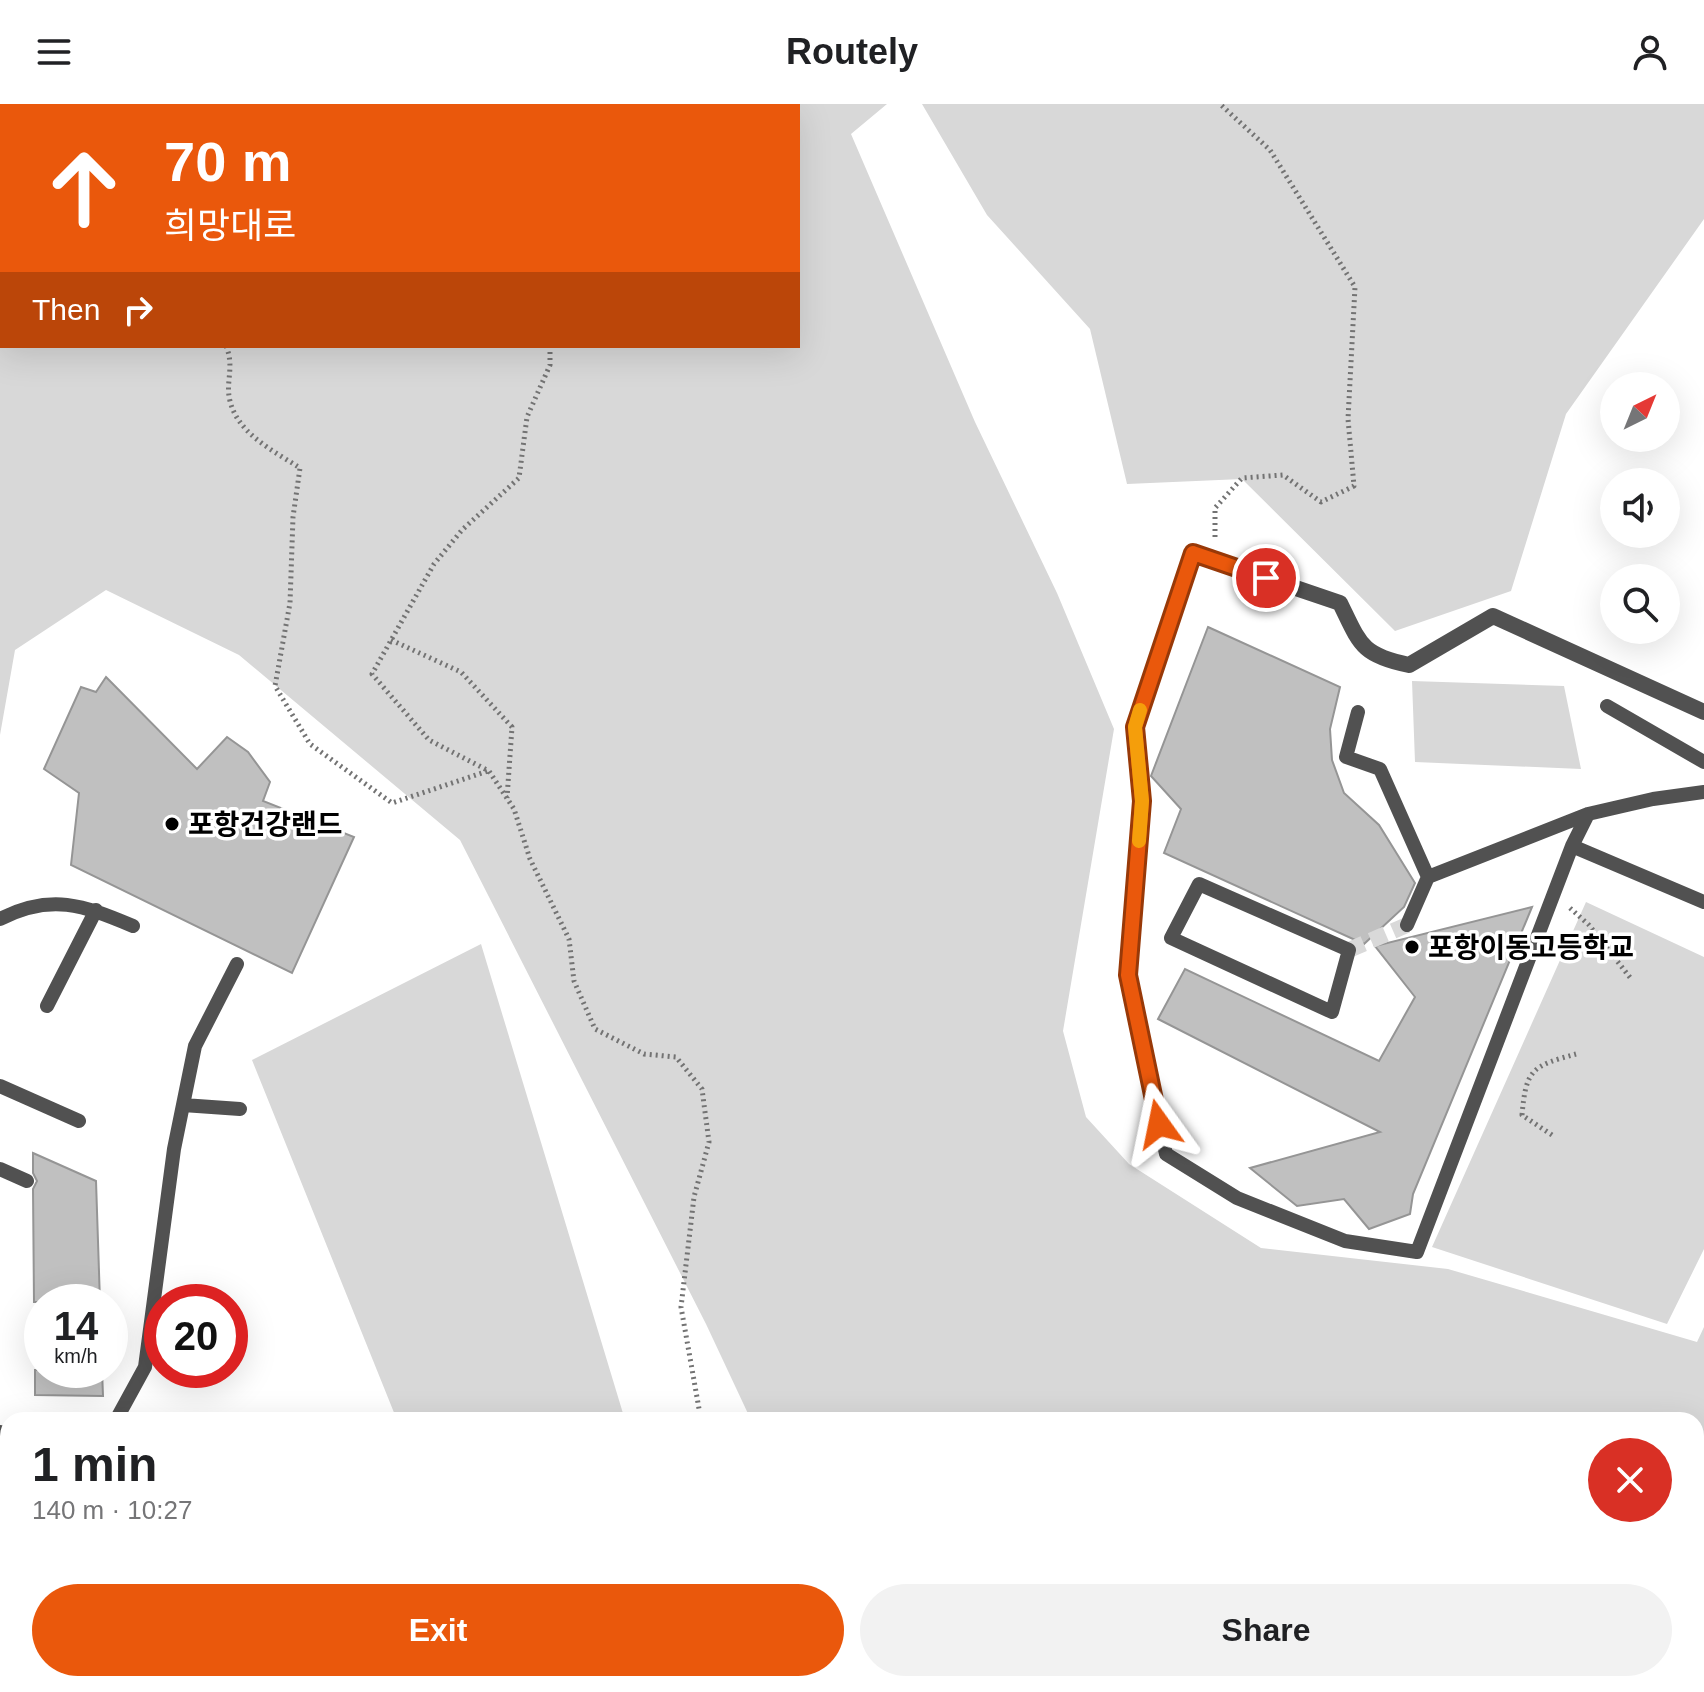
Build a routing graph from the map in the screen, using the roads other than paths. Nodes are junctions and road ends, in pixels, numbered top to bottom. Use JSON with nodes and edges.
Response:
{"nodes":[{"id":1,"x":1607,"y":706,"type":"dead end"},
{"id":2,"x":1358,"y":712,"type":"dead end"},
{"id":3,"x":1704,"y":712,"type":"edge"},
{"id":4,"x":1704,"y":762,"type":"edge"},
{"id":5,"x":1704,"y":792,"type":"edge"},
{"id":6,"x":1142,"y":801,"type":"joint"},
{"id":7,"x":1588,"y":814,"type":"junction"},
{"id":8,"x":1572,"y":846,"type":"junction"},
{"id":9,"x":1428,"y":877,"type":"junction"},
{"id":10,"x":1704,"y":902,"type":"edge"},
{"id":11,"x":96,"y":910,"type":"junction"},
{"id":12,"x":0,"y":919,"type":"edge"},
{"id":13,"x":1407,"y":925,"type":"tunnel mouth"},
{"id":14,"x":133,"y":926,"type":"dead end"},
{"id":15,"x":1349,"y":950,"type":"joint"},
{"id":16,"x":237,"y":964,"type":"dead end"},
{"id":17,"x":47,"y":1006,"type":"dead end"},
{"id":18,"x":0,"y":1086,"type":"edge"},
{"id":19,"x":183,"y":1105,"type":"junction"},
{"id":20,"x":240,"y":1109,"type":"dead end"},
{"id":21,"x":79,"y":1121,"type":"dead end"},
{"id":22,"x":0,"y":1169,"type":"edge"},
{"id":23,"x":27,"y":1181,"type":"dead end"},
{"id":24,"x":120,"y":1412,"type":"edge"}],
"edges":[{"from":1,"to":4,"type":"lane"},
{"from":2,"to":9,"type":"lane"},
{"from":3,"to":6,"type":"street"},
{"from":5,"to":7,"type":"lane"},
{"from":6,"to":8,"type":"lane"},
{"from":7,"to":8,"type":"lane"},
{"from":7,"to":9,"type":"lane"},
{"from":8,"to":10,"type":"lane"},
{"from":9,"to":13,"type":"lane"},
{"from":11,"to":12,"type":"lane"},
{"from":11,"to":14,"type":"lane"},
{"from":11,"to":17,"type":"lane"},
{"from":15,"to":15,"type":"lane"},
{"from":16,"to":19,"type":"lane"},
{"from":18,"to":21,"type":"lane"},
{"from":19,"to":20,"type":"lane"},
{"from":19,"to":24,"type":"lane"},
{"from":22,"to":23,"type":"lane"}]}
